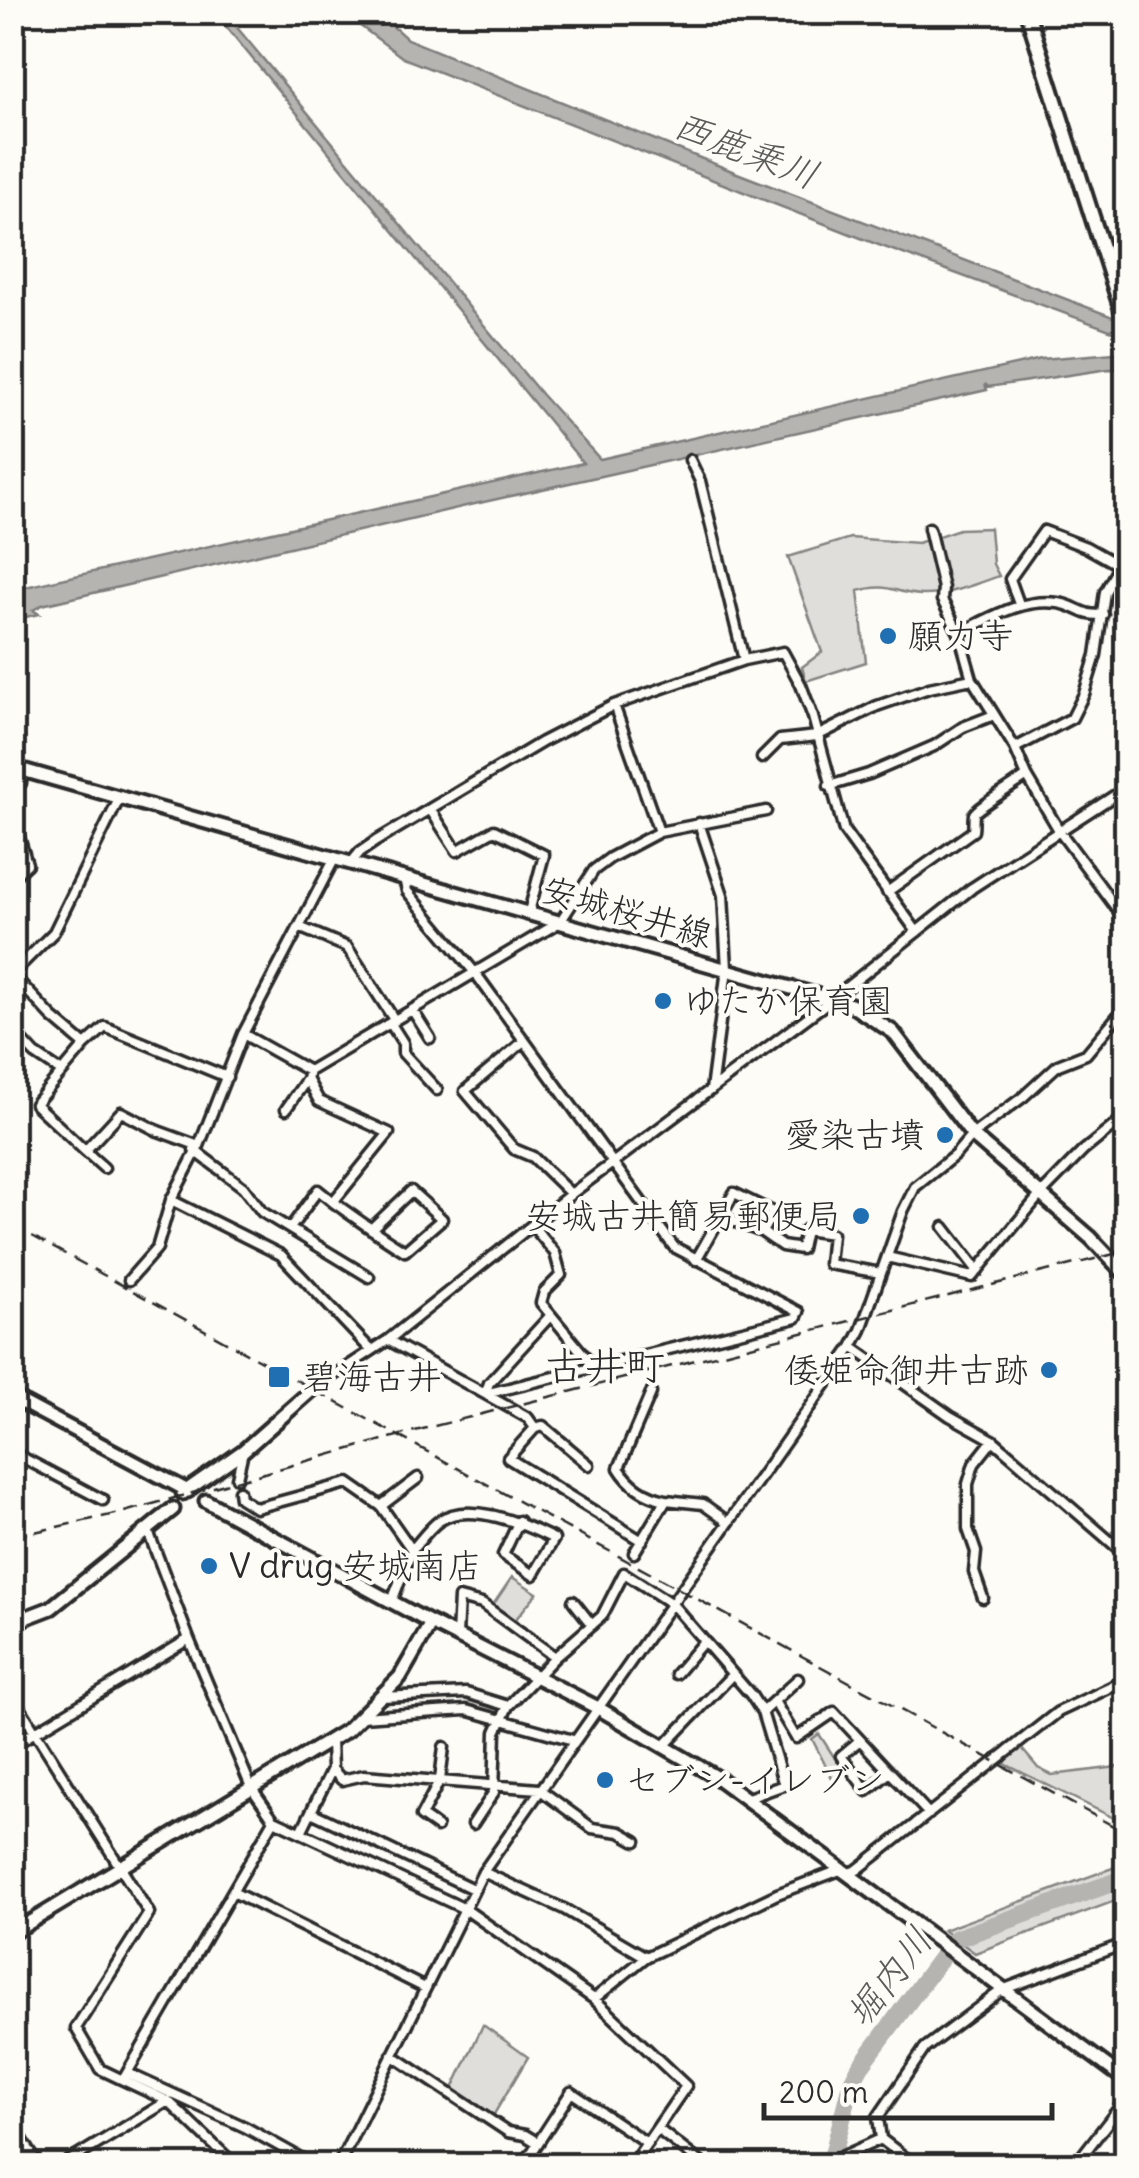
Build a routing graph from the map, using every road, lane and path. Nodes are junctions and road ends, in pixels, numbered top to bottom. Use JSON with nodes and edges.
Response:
{"nodes":[{"id":1,"x":1027,"y":12,"type":"edge"},
{"id":2,"x":1126,"y":324,"type":"edge"},
{"id":3,"x":690,"y":460,"type":"dead end"},
{"id":4,"x":929,"y":528,"type":"dead end"},
{"id":5,"x":1126,"y":553,"type":"edge"},
{"id":6,"x":1118,"y":565,"type":"junction"},
{"id":7,"x":1018,"y":604,"type":"junction"},
{"id":8,"x":1103,"y":614,"type":"junction"},
{"id":9,"x":959,"y":633,"type":"junction"},
{"id":10,"x":744,"y":660,"type":"junction"},
{"id":11,"x":972,"y":679,"type":"junction"},
{"id":12,"x":614,"y":706,"type":"junction"},
{"id":13,"x":994,"y":715,"type":"junction"},
{"id":14,"x":817,"y":736,"type":"junction"},
{"id":15,"x":1015,"y":748,"type":"junction"},
{"id":16,"x":762,"y":758,"type":"dead end"},
{"id":17,"x":18,"y":769,"type":"edge"},
{"id":18,"x":1027,"y":776,"type":"junction"},
{"id":19,"x":12,"y":786,"type":"edge"},
{"id":20,"x":830,"y":786,"type":"junction"},
{"id":21,"x":1126,"y":788,"type":"edge"},
{"id":22,"x":120,"y":797,"type":"junction"},
{"id":23,"x":430,"y":809,"type":"junction"},
{"id":24,"x":766,"y":811,"type":"dead end"},
{"id":25,"x":12,"y":813,"type":"edge"},
{"id":26,"x":699,"y":823,"type":"junction"},
{"id":27,"x":659,"y":832,"type":"junction"},
{"id":28,"x":1060,"y":832,"type":"junction"},
{"id":29,"x":335,"y":858,"type":"junction"},
{"id":30,"x":352,"y":863,"type":"junction"},
{"id":31,"x":12,"y":878,"type":"edge"},
{"id":32,"x":404,"y":878,"type":"junction"},
{"id":33,"x":887,"y":892,"type":"junction"},
{"id":34,"x":529,"y":912,"type":"junction"},
{"id":35,"x":560,"y":922,"type":"junction"},
{"id":36,"x":1126,"y":922,"type":"edge"},
{"id":37,"x":299,"y":927,"type":"junction"},
{"id":38,"x":917,"y":932,"type":"junction"},
{"id":39,"x":727,"y":969,"type":"junction"},
{"id":40,"x":12,"y":974,"type":"edge"},
{"id":41,"x":476,"y":974,"type":"junction"},
{"id":42,"x":832,"y":999,"type":"junction"},
{"id":43,"x":1126,"y":1006,"type":"edge"},
{"id":44,"x":413,"y":1011,"type":"junction"},
{"id":45,"x":393,"y":1023,"type":"junction"},
{"id":46,"x":12,"y":1030,"type":"edge"},
{"id":47,"x":242,"y":1034,"type":"junction"},
{"id":48,"x":430,"y":1038,"type":"dead end"},
{"id":49,"x":524,"y":1041,"type":"junction"},
{"id":50,"x":86,"y":1044,"type":"junction"},
{"id":51,"x":62,"y":1072,"type":"junction"},
{"id":52,"x":308,"y":1075,"type":"junction"},
{"id":53,"x":227,"y":1077,"type":"junction"},
{"id":54,"x":437,"y":1090,"type":"dead end"},
{"id":55,"x":712,"y":1090,"type":"junction"},
{"id":56,"x":286,"y":1108,"type":"dead end"},
{"id":57,"x":1126,"y":1116,"type":"edge"},
{"id":58,"x":972,"y":1135,"type":"junction"},
{"id":59,"x":197,"y":1148,"type":"junction"},
{"id":60,"x":84,"y":1151,"type":"junction"},
{"id":61,"x":614,"y":1163,"type":"junction"},
{"id":62,"x":104,"y":1168,"type":"dead end"},
{"id":63,"x":571,"y":1194,"type":"junction"},
{"id":64,"x":1040,"y":1194,"type":"junction"},
{"id":65,"x":171,"y":1200,"type":"junction"},
{"id":66,"x":332,"y":1202,"type":"junction"},
{"id":67,"x":722,"y":1217,"type":"junction"},
{"id":68,"x":532,"y":1225,"type":"junction"},
{"id":69,"x":291,"y":1227,"type":"junction"},
{"id":70,"x":944,"y":1227,"type":"dead end"},
{"id":71,"x":371,"y":1229,"type":"junction"},
{"id":72,"x":762,"y":1232,"type":"junction"},
{"id":73,"x":887,"y":1257,"type":"junction"},
{"id":74,"x":696,"y":1260,"type":"junction"},
{"id":75,"x":978,"y":1271,"type":"junction"},
{"id":76,"x":881,"y":1272,"type":"junction"},
{"id":77,"x":1126,"y":1276,"type":"edge"},
{"id":78,"x":369,"y":1278,"type":"dead end"},
{"id":79,"x":129,"y":1280,"type":"dead end"},
{"id":80,"x":552,"y":1315,"type":"junction"},
{"id":81,"x":388,"y":1340,"type":"junction"},
{"id":82,"x":852,"y":1347,"type":"junction"},
{"id":83,"x":371,"y":1350,"type":"junction"},
{"id":84,"x":593,"y":1366,"type":"junction"},
{"id":85,"x":312,"y":1390,"type":"joint"},
{"id":86,"x":651,"y":1393,"type":"dead end"},
{"id":87,"x":485,"y":1394,"type":"junction"},
{"id":88,"x":12,"y":1397,"type":"edge"},
{"id":89,"x":536,"y":1428,"type":"junction"},
{"id":90,"x":993,"y":1440,"type":"junction"},
{"id":91,"x":243,"y":1450,"type":"junction"},
{"id":92,"x":12,"y":1452,"type":"edge"},
{"id":93,"x":589,"y":1465,"type":"dead end"},
{"id":94,"x":237,"y":1478,"type":"dead end"},
{"id":95,"x":418,"y":1478,"type":"dead end"},
{"id":96,"x":239,"y":1491,"type":"dead end"},
{"id":97,"x":103,"y":1500,"type":"dead end"},
{"id":98,"x":666,"y":1500,"type":"junction"},
{"id":99,"x":206,"y":1501,"type":"dead end"},
{"id":100,"x":381,"y":1506,"type":"junction"},
{"id":101,"x":172,"y":1509,"type":"dead end"},
{"id":102,"x":519,"y":1521,"type":"junction"},
{"id":103,"x":728,"y":1522,"type":"junction"},
{"id":104,"x":148,"y":1531,"type":"junction"},
{"id":105,"x":642,"y":1541,"type":"junction"},
{"id":106,"x":412,"y":1550,"type":"junction"},
{"id":107,"x":634,"y":1554,"type":"dead end"},
{"id":108,"x":1126,"y":1555,"type":"edge"},
{"id":109,"x":983,"y":1598,"type":"dead end"},
{"id":110,"x":392,"y":1601,"type":"junction"},
{"id":111,"x":573,"y":1601,"type":"dead end"},
{"id":112,"x":672,"y":1604,"type":"junction"},
{"id":113,"x":12,"y":1623,"type":"edge"},
{"id":114,"x":431,"y":1624,"type":"junction"},
{"id":115,"x":592,"y":1625,"type":"junction"},
{"id":116,"x":456,"y":1635,"type":"junction"},
{"id":117,"x":189,"y":1639,"type":"junction"},
{"id":118,"x":704,"y":1642,"type":"junction"},
{"id":119,"x":555,"y":1657,"type":"junction"},
{"id":120,"x":676,"y":1674,"type":"dead end"},
{"id":121,"x":731,"y":1676,"type":"junction"},
{"id":122,"x":534,"y":1677,"type":"junction"},
{"id":123,"x":798,"y":1679,"type":"dead end"},
{"id":124,"x":1126,"y":1680,"type":"edge"},
{"id":125,"x":12,"y":1695,"type":"edge"},
{"id":126,"x":382,"y":1697,"type":"junction"},
{"id":127,"x":774,"y":1700,"type":"junction"},
{"id":128,"x":508,"y":1706,"type":"junction"},
{"id":129,"x":598,"y":1708,"type":"junction"},
{"id":130,"x":762,"y":1712,"type":"junction"},
{"id":131,"x":362,"y":1717,"type":"junction"},
{"id":132,"x":500,"y":1721,"type":"junction"},
{"id":133,"x":35,"y":1731,"type":"junction"},
{"id":134,"x":331,"y":1740,"type":"junction"},
{"id":135,"x":573,"y":1740,"type":"junction"},
{"id":136,"x":860,"y":1740,"type":"junction"},
{"id":137,"x":12,"y":1746,"type":"edge"},
{"id":138,"x":665,"y":1746,"type":"junction"},
{"id":139,"x":444,"y":1747,"type":"dead end"},
{"id":140,"x":332,"y":1769,"type":"junction"},
{"id":141,"x":890,"y":1772,"type":"junction"},
{"id":142,"x":440,"y":1780,"type":"junction"},
{"id":143,"x":496,"y":1784,"type":"junction"},
{"id":144,"x":251,"y":1787,"type":"junction"},
{"id":145,"x":539,"y":1789,"type":"junction"},
{"id":146,"x":748,"y":1798,"type":"junction"},
{"id":147,"x":312,"y":1812,"type":"junction"},
{"id":148,"x":928,"y":1814,"type":"junction"},
{"id":149,"x":274,"y":1820,"type":"junction"},
{"id":150,"x":474,"y":1824,"type":"dead end"},
{"id":151,"x":437,"y":1827,"type":"dead end"},
{"id":152,"x":302,"y":1832,"type":"junction"},
{"id":153,"x":636,"y":1841,"type":"dead end"},
{"id":154,"x":122,"y":1866,"type":"junction"},
{"id":155,"x":483,"y":1872,"type":"junction"},
{"id":156,"x":843,"y":1872,"type":"junction"},
{"id":157,"x":474,"y":1889,"type":"junction"},
{"id":158,"x":233,"y":1892,"type":"junction"},
{"id":159,"x":466,"y":1909,"type":"junction"},
{"id":160,"x":12,"y":1933,"type":"edge"},
{"id":161,"x":1126,"y":1943,"type":"edge"},
{"id":162,"x":646,"y":1957,"type":"junction"},
{"id":163,"x":425,"y":1988,"type":"junction"},
{"id":164,"x":1002,"y":1990,"type":"junction"},
{"id":165,"x":594,"y":1999,"type":"junction"},
{"id":166,"x":392,"y":2054,"type":"junction"},
{"id":167,"x":125,"y":2076,"type":"junction"},
{"id":168,"x":1126,"y":2080,"type":"edge"},
{"id":169,"x":1126,"y":2099,"type":"edge"},
{"id":170,"x":168,"y":2102,"type":"junction"},
{"id":171,"x":12,"y":2123,"type":"edge"},
{"id":172,"x":659,"y":2130,"type":"junction"},
{"id":173,"x":880,"y":2139,"type":"junction"},
{"id":174,"x":538,"y":2143,"type":"junction"},
{"id":175,"x":647,"y":2143,"type":"junction"},
{"id":176,"x":39,"y":2166,"type":"edge"},
{"id":177,"x":61,"y":2166,"type":"edge"},
{"id":178,"x":236,"y":2166,"type":"edge"},
{"id":179,"x":314,"y":2166,"type":"edge"},
{"id":180,"x":338,"y":2166,"type":"edge"},
{"id":181,"x":523,"y":2166,"type":"edge"},
{"id":182,"x":632,"y":2166,"type":"edge"},
{"id":183,"x":705,"y":2166,"type":"edge"},
{"id":184,"x":821,"y":2166,"type":"edge"},
{"id":185,"x":916,"y":2166,"type":"edge"},
{"id":186,"x":1074,"y":2166,"type":"edge"}],
"edges":[{"from":1,"to":2,"type":"main road"},
{"from":3,"to":10,"type":"street"},
{"from":4,"to":9,"type":"street"},
{"from":5,"to":6,"type":"street"},
{"from":6,"to":7,"type":"street"},
{"from":6,"to":8,"type":"street"},
{"from":7,"to":8,"type":"street"},
{"from":7,"to":9,"type":"street"},
{"from":8,"to":15,"type":"street"},
{"from":9,"to":11,"type":"street"},
{"from":10,"to":12,"type":"street"},
{"from":10,"to":14,"type":"street"},
{"from":11,"to":13,"type":"street"},
{"from":11,"to":14,"type":"street"},
{"from":12,"to":23,"type":"street"},
{"from":12,"to":27,"type":"street"},
{"from":13,"to":15,"type":"street"},
{"from":13,"to":20,"type":"street"},
{"from":14,"to":16,"type":"street"},
{"from":14,"to":20,"type":"street"},
{"from":15,"to":18,"type":"street"},
{"from":17,"to":19,"type":"street"},
{"from":17,"to":22,"type":"street","name":"安城桜井線"},
{"from":18,"to":28,"type":"street"},
{"from":18,"to":33,"type":"street"},
{"from":20,"to":33,"type":"street"},
{"from":21,"to":28,"type":"street"},
{"from":22,"to":29,"type":"street","name":"安城桜井線"},
{"from":22,"to":40,"type":"street"},
{"from":23,"to":30,"type":"street"},
{"from":23,"to":34,"type":"street"},
{"from":24,"to":26,"type":"street"},
{"from":25,"to":31,"type":"street"},
{"from":26,"to":27,"type":"street"},
{"from":26,"to":39,"type":"street"},
{"from":27,"to":35,"type":"street"},
{"from":28,"to":36,"type":"street"},
{"from":28,"to":38,"type":"street"},
{"from":29,"to":30,"type":"street","name":"安城桜井線"},
{"from":29,"to":37,"type":"street"},
{"from":30,"to":32,"type":"street","name":"安城桜井線"},
{"from":32,"to":34,"type":"street","name":"安城桜井線"},
{"from":32,"to":41,"type":"street"},
{"from":33,"to":38,"type":"street"},
{"from":34,"to":35,"type":"street","name":"安城桜井線"},
{"from":35,"to":39,"type":"street","name":"安城桜井線"},
{"from":35,"to":41,"type":"street"},
{"from":37,"to":45,"type":"street"},
{"from":37,"to":47,"type":"street"},
{"from":38,"to":42,"type":"street"},
{"from":39,"to":42,"type":"street","name":"安城桜井線"},
{"from":39,"to":55,"type":"street"},
{"from":40,"to":50,"type":"street"},
{"from":41,"to":44,"type":"street"},
{"from":41,"to":49,"type":"street"},
{"from":42,"to":55,"type":"street"},
{"from":42,"to":58,"type":"street","name":"安城桜井線"},
{"from":43,"to":58,"type":"street"},
{"from":44,"to":45,"type":"street"},
{"from":44,"to":48,"type":"street"},
{"from":45,"to":52,"type":"street"},
{"from":45,"to":54,"type":"street"},
{"from":46,"to":51,"type":"street"},
{"from":47,"to":52,"type":"street"},
{"from":47,"to":53,"type":"street"},
{"from":49,"to":61,"type":"street"},
{"from":49,"to":63,"type":"street"},
{"from":50,"to":51,"type":"street"},
{"from":50,"to":53,"type":"street"},
{"from":51,"to":60,"type":"street"},
{"from":52,"to":56,"type":"street"},
{"from":52,"to":66,"type":"street"},
{"from":53,"to":59,"type":"street"},
{"from":55,"to":61,"type":"street"},
{"from":57,"to":64,"type":"street"},
{"from":58,"to":64,"type":"street","name":"安城桜井線"},
{"from":58,"to":73,"type":"street"},
{"from":59,"to":60,"type":"street"},
{"from":59,"to":65,"type":"street"},
{"from":59,"to":69,"type":"street"},
{"from":60,"to":62,"type":"street"},
{"from":61,"to":63,"type":"street"},
{"from":61,"to":74,"type":"street"},
{"from":63,"to":68,"type":"street"},
{"from":64,"to":75,"type":"street"},
{"from":64,"to":77,"type":"street","name":"安城桜井線"},
{"from":65,"to":79,"type":"street"},
{"from":65,"to":83,"type":"street"},
{"from":66,"to":69,"type":"street"},
{"from":66,"to":71,"type":"street"},
{"from":67,"to":72,"type":"street"},
{"from":67,"to":72,"type":"street"},
{"from":67,"to":74,"type":"street"},
{"from":68,"to":80,"type":"street"},
{"from":68,"to":81,"type":"street"},
{"from":69,"to":78,"type":"street"},
{"from":70,"to":75,"type":"street"},
{"from":71,"to":71,"type":"street"},
{"from":72,"to":76,"type":"street"},
{"from":73,"to":75,"type":"street"},
{"from":73,"to":76,"type":"street"},
{"from":74,"to":84,"type":"street"},
{"from":76,"to":82,"type":"street"},
{"from":80,"to":84,"type":"street"},
{"from":80,"to":87,"type":"street"},
{"from":81,"to":83,"type":"street"},
{"from":81,"to":87,"type":"street"},
{"from":82,"to":90,"type":"street"},
{"from":82,"to":103,"type":"street"},
{"from":83,"to":85,"type":"street"},
{"from":84,"to":87,"type":"street"},
{"from":85,"to":91,"type":"street"},
{"from":86,"to":98,"type":"street"},
{"from":87,"to":89,"type":"street"},
{"from":88,"to":91,"type":"street"},
{"from":89,"to":93,"type":"street"},
{"from":89,"to":105,"type":"street"},
{"from":90,"to":108,"type":"street"},
{"from":90,"to":109,"type":"street"},
{"from":91,"to":94,"type":"street"},
{"from":92,"to":97,"type":"street"},
{"from":95,"to":100,"type":"street"},
{"from":96,"to":100,"type":"street"},
{"from":98,"to":103,"type":"street"},
{"from":98,"to":105,"type":"street"},
{"from":99,"to":110,"type":"street"},
{"from":100,"to":106,"type":"street"},
{"from":101,"to":104,"type":"street"},
{"from":102,"to":102,"type":"street"},
{"from":102,"to":106,"type":"street"},
{"from":103,"to":112,"type":"street"},
{"from":104,"to":113,"type":"street"},
{"from":104,"to":117,"type":"street"},
{"from":105,"to":107,"type":"street"},
{"from":106,"to":110,"type":"street"},
{"from":110,"to":114,"type":"street"},
{"from":111,"to":115,"type":"street"},
{"from":112,"to":115,"type":"street"},
{"from":112,"to":118,"type":"street"},
{"from":112,"to":129,"type":"street"},
{"from":114,"to":116,"type":"street"},
{"from":114,"to":126,"type":"street"},
{"from":115,"to":119,"type":"street"},
{"from":116,"to":119,"type":"street"},
{"from":116,"to":122,"type":"street"},
{"from":117,"to":133,"type":"street"},
{"from":117,"to":144,"type":"street"},
{"from":118,"to":120,"type":"street"},
{"from":118,"to":121,"type":"street"},
{"from":119,"to":122,"type":"street"},
{"from":121,"to":130,"type":"street"},
{"from":121,"to":138,"type":"street"},
{"from":122,"to":128,"type":"street"},
{"from":122,"to":129,"type":"street"},
{"from":123,"to":127,"type":"street"},
{"from":124,"to":148,"type":"street"},
{"from":125,"to":133,"type":"street"},
{"from":126,"to":128,"type":"street"},
{"from":126,"to":131,"type":"street"},
{"from":127,"to":130,"type":"street"},
{"from":127,"to":136,"type":"street"},
{"from":128,"to":132,"type":"street"},
{"from":129,"to":135,"type":"street"},
{"from":129,"to":138,"type":"street"},
{"from":130,"to":146,"type":"street"},
{"from":131,"to":132,"type":"street"},
{"from":131,"to":134,"type":"street"},
{"from":132,"to":135,"type":"street"},
{"from":132,"to":143,"type":"street"},
{"from":133,"to":137,"type":"street"},
{"from":133,"to":154,"type":"street"},
{"from":134,"to":140,"type":"street"},
{"from":134,"to":144,"type":"street"},
{"from":135,"to":145,"type":"street"},
{"from":136,"to":141,"type":"street"},
{"from":136,"to":141,"type":"street"},
{"from":138,"to":146,"type":"street"},
{"from":139,"to":142,"type":"street"},
{"from":140,"to":142,"type":"street"},
{"from":140,"to":147,"type":"street"},
{"from":141,"to":148,"type":"street"},
{"from":142,"to":143,"type":"street"},
{"from":142,"to":151,"type":"street"},
{"from":143,"to":145,"type":"street"},
{"from":143,"to":150,"type":"street"},
{"from":144,"to":149,"type":"street"},
{"from":144,"to":154,"type":"street"},
{"from":145,"to":153,"type":"street"},
{"from":145,"to":155,"type":"street"},
{"from":146,"to":156,"type":"street"},
{"from":147,"to":152,"type":"street"},
{"from":147,"to":157,"type":"street"},
{"from":148,"to":156,"type":"street"},
{"from":149,"to":152,"type":"street"},
{"from":149,"to":158,"type":"street"},
{"from":152,"to":159,"type":"street"},
{"from":154,"to":160,"type":"street"},
{"from":154,"to":167,"type":"street"},
{"from":155,"to":157,"type":"street"},
{"from":155,"to":162,"type":"street"},
{"from":156,"to":162,"type":"street"},
{"from":156,"to":164,"type":"street"},
{"from":157,"to":159,"type":"street"},
{"from":158,"to":163,"type":"street"},
{"from":158,"to":167,"type":"street"},
{"from":159,"to":163,"type":"street"},
{"from":159,"to":165,"type":"street"},
{"from":161,"to":164,"type":"street"},
{"from":162,"to":165,"type":"street"},
{"from":163,"to":166,"type":"street"},
{"from":164,"to":168,"type":"street"},
{"from":164,"to":173,"type":"street"},
{"from":165,"to":172,"type":"street"},
{"from":166,"to":174,"type":"street"},
{"from":166,"to":180,"type":"street"},
{"from":167,"to":170,"type":"street"},
{"from":167,"to":179,"type":"street"},
{"from":169,"to":186,"type":"street"},
{"from":170,"to":177,"type":"street"},
{"from":170,"to":178,"type":"street"},
{"from":171,"to":176,"type":"street"},
{"from":172,"to":175,"type":"street"},
{"from":172,"to":183,"type":"street"},
{"from":173,"to":184,"type":"street"},
{"from":173,"to":185,"type":"street"},
{"from":174,"to":175,"type":"street"},
{"from":174,"to":181,"type":"street"},
{"from":175,"to":182,"type":"street"}]}
